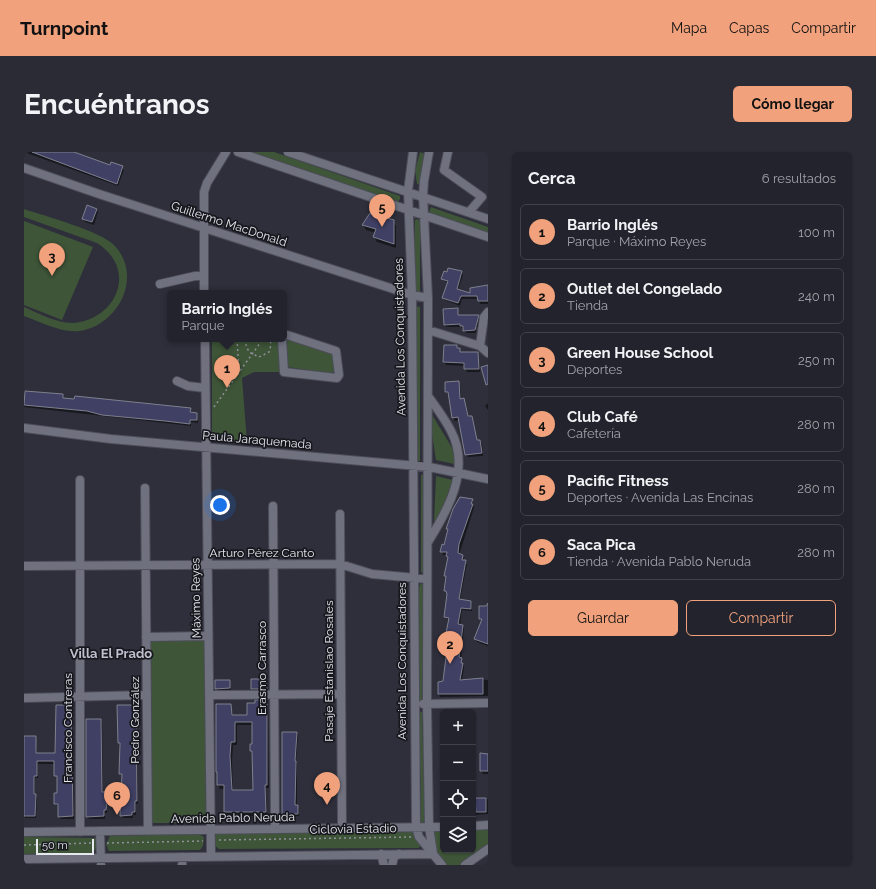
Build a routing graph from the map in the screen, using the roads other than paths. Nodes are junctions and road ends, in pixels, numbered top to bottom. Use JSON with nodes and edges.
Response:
{"nodes":[{"id":1,"x":226,"y":152,"type":"edge"},
{"id":2,"x":238,"y":152,"type":"edge"},
{"id":3,"x":288,"y":152,"type":"edge"},
{"id":4,"x":413,"y":152,"type":"edge"},
{"id":5,"x":429,"y":152,"type":"edge"},
{"id":6,"x":448,"y":152,"type":"edge"},
{"id":7,"x":24,"y":168,"type":"edge"},
{"id":8,"x":408,"y":191,"type":"junction"},
{"id":9,"x":423,"y":196,"type":"junction"},
{"id":10,"x":408,"y":210,"type":"junction"},
{"id":11,"x":469,"y":212,"type":"junction"},
{"id":12,"x":424,"y":215,"type":"junction"},
{"id":13,"x":488,"y":219,"type":"edge"},
{"id":14,"x":203,"y":228,"type":"junction"},
{"id":15,"x":488,"y":237,"type":"edge"},
{"id":16,"x":204,"y":276,"type":"junction"},
{"id":17,"x":160,"y":284,"type":"dead end"},
{"id":18,"x":204,"y":290,"type":"edge"},
{"id":19,"x":412,"y":295,"type":"junction"},
{"id":20,"x":428,"y":298,"type":"junction"},
{"id":21,"x":488,"y":312,"type":"edge"},
{"id":22,"x":428,"y":330,"type":"junction"},
{"id":23,"x":287,"y":335,"type":"edge"},
{"id":24,"x":205,"y":342,"type":"edge"},
{"id":25,"x":282,"y":342,"type":"edge"},
{"id":26,"x":480,"y":346,"type":"junction"},
{"id":27,"x":488,"y":353,"type":"edge"},
{"id":28,"x":177,"y":381,"type":"dead end"},
{"id":29,"x":205,"y":388,"type":"junction"},
{"id":30,"x":428,"y":396,"type":"junction"},
{"id":31,"x":24,"y":428,"type":"edge"},
{"id":32,"x":206,"y":447,"type":"junction"},
{"id":33,"x":414,"y":466,"type":"junction"},
{"id":34,"x":429,"y":467,"type":"junction"},
{"id":35,"x":459,"y":472,"type":"junction"},
{"id":36,"x":488,"y":479,"type":"edge"},
{"id":37,"x":80,"y":480,"type":"dead end"},
{"id":38,"x":145,"y":488,"type":"dead end"},
{"id":39,"x":273,"y":506,"type":"dead end"},
{"id":40,"x":340,"y":514,"type":"dead end"},
{"id":41,"x":428,"y":543,"type":"junction"},
{"id":42,"x":340,"y":564,"type":"junction"},
{"id":43,"x":207,"y":565,"type":"junction"},
{"id":44,"x":273,"y":565,"type":"junction"},
{"id":45,"x":24,"y":566,"type":"edge"},
{"id":46,"x":80,"y":566,"type":"junction"},
{"id":47,"x":146,"y":566,"type":"junction"},
{"id":48,"x":414,"y":578,"type":"junction"},
{"id":49,"x":427,"y":579,"type":"junction"},
{"id":50,"x":208,"y":636,"type":"junction"},
{"id":51,"x":146,"y":637,"type":"junction"},
{"id":52,"x":274,"y":694,"type":"junction"},
{"id":53,"x":341,"y":694,"type":"junction"},
{"id":54,"x":147,"y":695,"type":"junction"},
{"id":55,"x":209,"y":695,"type":"junction"},
{"id":56,"x":80,"y":696,"type":"junction"},
{"id":57,"x":24,"y":698,"type":"edge"},
{"id":58,"x":488,"y":703,"type":"edge"},
{"id":59,"x":414,"y":704,"type":"junction"},
{"id":60,"x":428,"y":704,"type":"junction"},
{"id":61,"x":488,"y":825,"type":"edge"},
{"id":62,"x":476,"y":826,"type":"edge"},
{"id":63,"x":416,"y":827,"type":"junction"},
{"id":64,"x":429,"y":827,"type":"junction"},
{"id":65,"x":440,"y":827,"type":"edge"},
{"id":66,"x":342,"y":828,"type":"junction"},
{"id":67,"x":276,"y":829,"type":"junction"},
{"id":68,"x":210,"y":830,"type":"junction"},
{"id":69,"x":148,"y":831,"type":"junction"},
{"id":70,"x":24,"y":832,"type":"edge"},
{"id":71,"x":80,"y":832,"type":"junction"},
{"id":72,"x":100,"y":832,"type":"junction"},
{"id":73,"x":488,"y":849,"type":"edge"},
{"id":74,"x":381,"y":854,"type":"junction"},
{"id":75,"x":399,"y":854,"type":"junction"},
{"id":76,"x":433,"y":854,"type":"junction"},
{"id":77,"x":211,"y":856,"type":"junction"},
{"id":78,"x":24,"y":859,"type":"edge"},
{"id":79,"x":101,"y":861,"type":"edge"},
{"id":80,"x":182,"y":861,"type":"edge"},
{"id":81,"x":384,"y":865,"type":"edge"},
{"id":82,"x":392,"y":865,"type":"edge"},
{"id":83,"x":442,"y":865,"type":"edge"},
{"id":84,"x":465,"y":865,"type":"edge"}],
"edges":[{"from":1,"to":14,"type":"street"},
{"from":2,"to":10,"type":"street"},
{"from":3,"to":8,"type":"street"},
{"from":4,"to":8,"type":"street","name":"Avenida Los Conquistadores"},
{"from":5,"to":9,"type":"street"},
{"from":6,"to":11,"type":"street"},
{"from":7,"to":14,"type":"street","name":"Guillermo MacDonald"},
{"from":8,"to":9,"type":"street"},
{"from":8,"to":10,"type":"street","name":"Avenida Los Conquistadores"},
{"from":9,"to":11,"type":"street"},
{"from":9,"to":12,"type":"street"},
{"from":10,"to":12,"type":"street"},
{"from":10,"to":19,"type":"street","name":"Avenida Los Conquistadores"},
{"from":11,"to":13,"type":"street"},
{"from":12,"to":15,"type":"street"},
{"from":12,"to":20,"type":"street"},
{"from":14,"to":16,"type":"street"},
{"from":14,"to":19,"type":"street","name":"Guillermo MacDonald"},
{"from":16,"to":17,"type":"street"},
{"from":16,"to":18,"type":"street"},
{"from":19,"to":20,"type":"street","name":"Guillermo MacDonald"},
{"from":19,"to":33,"type":"street","name":"Avenida Los Conquistadores"},
{"from":20,"to":22,"type":"street"},
{"from":21,"to":26,"type":"street"},
{"from":22,"to":26,"type":"street"},
{"from":22,"to":30,"type":"street"},
{"from":23,"to":25,"type":"street"},
{"from":24,"to":29,"type":"street","name":"Máximo Reyes"},
{"from":26,"to":27,"type":"street"},
{"from":28,"to":29,"type":"street"},
{"from":29,"to":32,"type":"street","name":"Máximo Reyes"},
{"from":30,"to":34,"type":"street"},
{"from":30,"to":35,"type":"street"},
{"from":31,"to":32,"type":"street","name":"Paula Jaraquemada"},
{"from":32,"to":33,"type":"street","name":"Paula Jaraquemada"},
{"from":32,"to":43,"type":"street","name":"Máximo Reyes"},
{"from":33,"to":34,"type":"street","name":"Paula Jaraquemada"},
{"from":33,"to":48,"type":"street","name":"Avenida Los Conquistadores"},
{"from":34,"to":35,"type":"street","name":"Paula Jaraquemada"},
{"from":34,"to":41,"type":"street"},
{"from":35,"to":36,"type":"street","name":"Paula Jaraquemada"},
{"from":35,"to":41,"type":"street"},
{"from":37,"to":46,"type":"street","name":"Francisco Contreras"},
{"from":38,"to":47,"type":"street","name":"Pedro González"},
{"from":39,"to":44,"type":"street","name":"Erasmo Carrasco"},
{"from":40,"to":42,"type":"street","name":"Pasaje Estanislao Rosales"},
{"from":41,"to":49,"type":"street"},
{"from":42,"to":44,"type":"street","name":"Arturo Pérez Canto"},
{"from":42,"to":48,"type":"street","name":"Arturo Pérez Canto"},
{"from":42,"to":53,"type":"street","name":"Pasaje Estanislao Rosales"},
{"from":43,"to":44,"type":"street","name":"Arturo Pérez Canto"},
{"from":43,"to":47,"type":"street","name":"Arturo Pérez Canto"},
{"from":43,"to":50,"type":"street","name":"Máximo Reyes"},
{"from":44,"to":52,"type":"street","name":"Erasmo Carrasco"},
{"from":45,"to":46,"type":"street","name":"Arturo Pérez Canto"},
{"from":46,"to":47,"type":"street","name":"Arturo Pérez Canto"},
{"from":46,"to":56,"type":"street","name":"Francisco Contreras"},
{"from":47,"to":51,"type":"street","name":"Pedro González"},
{"from":48,"to":49,"type":"street","name":"Arturo Pérez Canto"},
{"from":48,"to":59,"type":"street","name":"Avenida Los Conquistadores"},
{"from":49,"to":60,"type":"street"},
{"from":50,"to":51,"type":"street"},
{"from":50,"to":55,"type":"street","name":"Máximo Reyes"},
{"from":51,"to":54,"type":"street","name":"Pedro González"},
{"from":52,"to":53,"type":"street"},
{"from":52,"to":55,"type":"street"},
{"from":52,"to":67,"type":"street","name":"Erasmo Carrasco"},
{"from":53,"to":66,"type":"street","name":"Pasaje Estanislao Rosales"},
{"from":54,"to":56,"type":"street"},
{"from":54,"to":69,"type":"street","name":"Pedro González"},
{"from":55,"to":68,"type":"street","name":"Máximo Reyes"},
{"from":56,"to":57,"type":"street"},
{"from":56,"to":71,"type":"street","name":"Francisco Contreras"},
{"from":58,"to":60,"type":"street"},
{"from":59,"to":60,"type":"street"},
{"from":59,"to":63,"type":"street","name":"Avenida Los Conquistadores"},
{"from":60,"to":64,"type":"street"},
{"from":61,"to":62,"type":"street"},
{"from":63,"to":64,"type":"street","name":"Avenida Pablo Neruda"},
{"from":63,"to":66,"type":"street","name":"Avenida Pablo Neruda"},
{"from":63,"to":76,"type":"street","name":"Avenida Los Conquistadores"},
{"from":64,"to":65,"type":"street","name":"Avenida Pablo Neruda"},
{"from":64,"to":76,"type":"street"},
{"from":66,"to":67,"type":"street","name":"Avenida Pablo Neruda"},
{"from":67,"to":68,"type":"street","name":"Avenida Pablo Neruda"},
{"from":68,"to":69,"type":"street","name":"Avenida Pablo Neruda"},
{"from":68,"to":77,"type":"street","name":"Máximo Reyes"},
{"from":69,"to":72,"type":"street","name":"Avenida Pablo Neruda"},
{"from":70,"to":71,"type":"street","name":"Avenida Pablo Neruda"},
{"from":71,"to":72,"type":"street","name":"Avenida Pablo Neruda"},
{"from":72,"to":79,"type":"street"},
{"from":73,"to":84,"type":"street"},
{"from":74,"to":75,"type":"street"},
{"from":74,"to":77,"type":"street"},
{"from":74,"to":81,"type":"street"},
{"from":75,"to":76,"type":"street"},
{"from":75,"to":82,"type":"street"},
{"from":76,"to":83,"type":"street","name":"Avenida Los Conquistadores"},
{"from":77,"to":80,"type":"street"},
{"from":78,"to":79,"type":"street"},
{"from":79,"to":80,"type":"street"}]}
